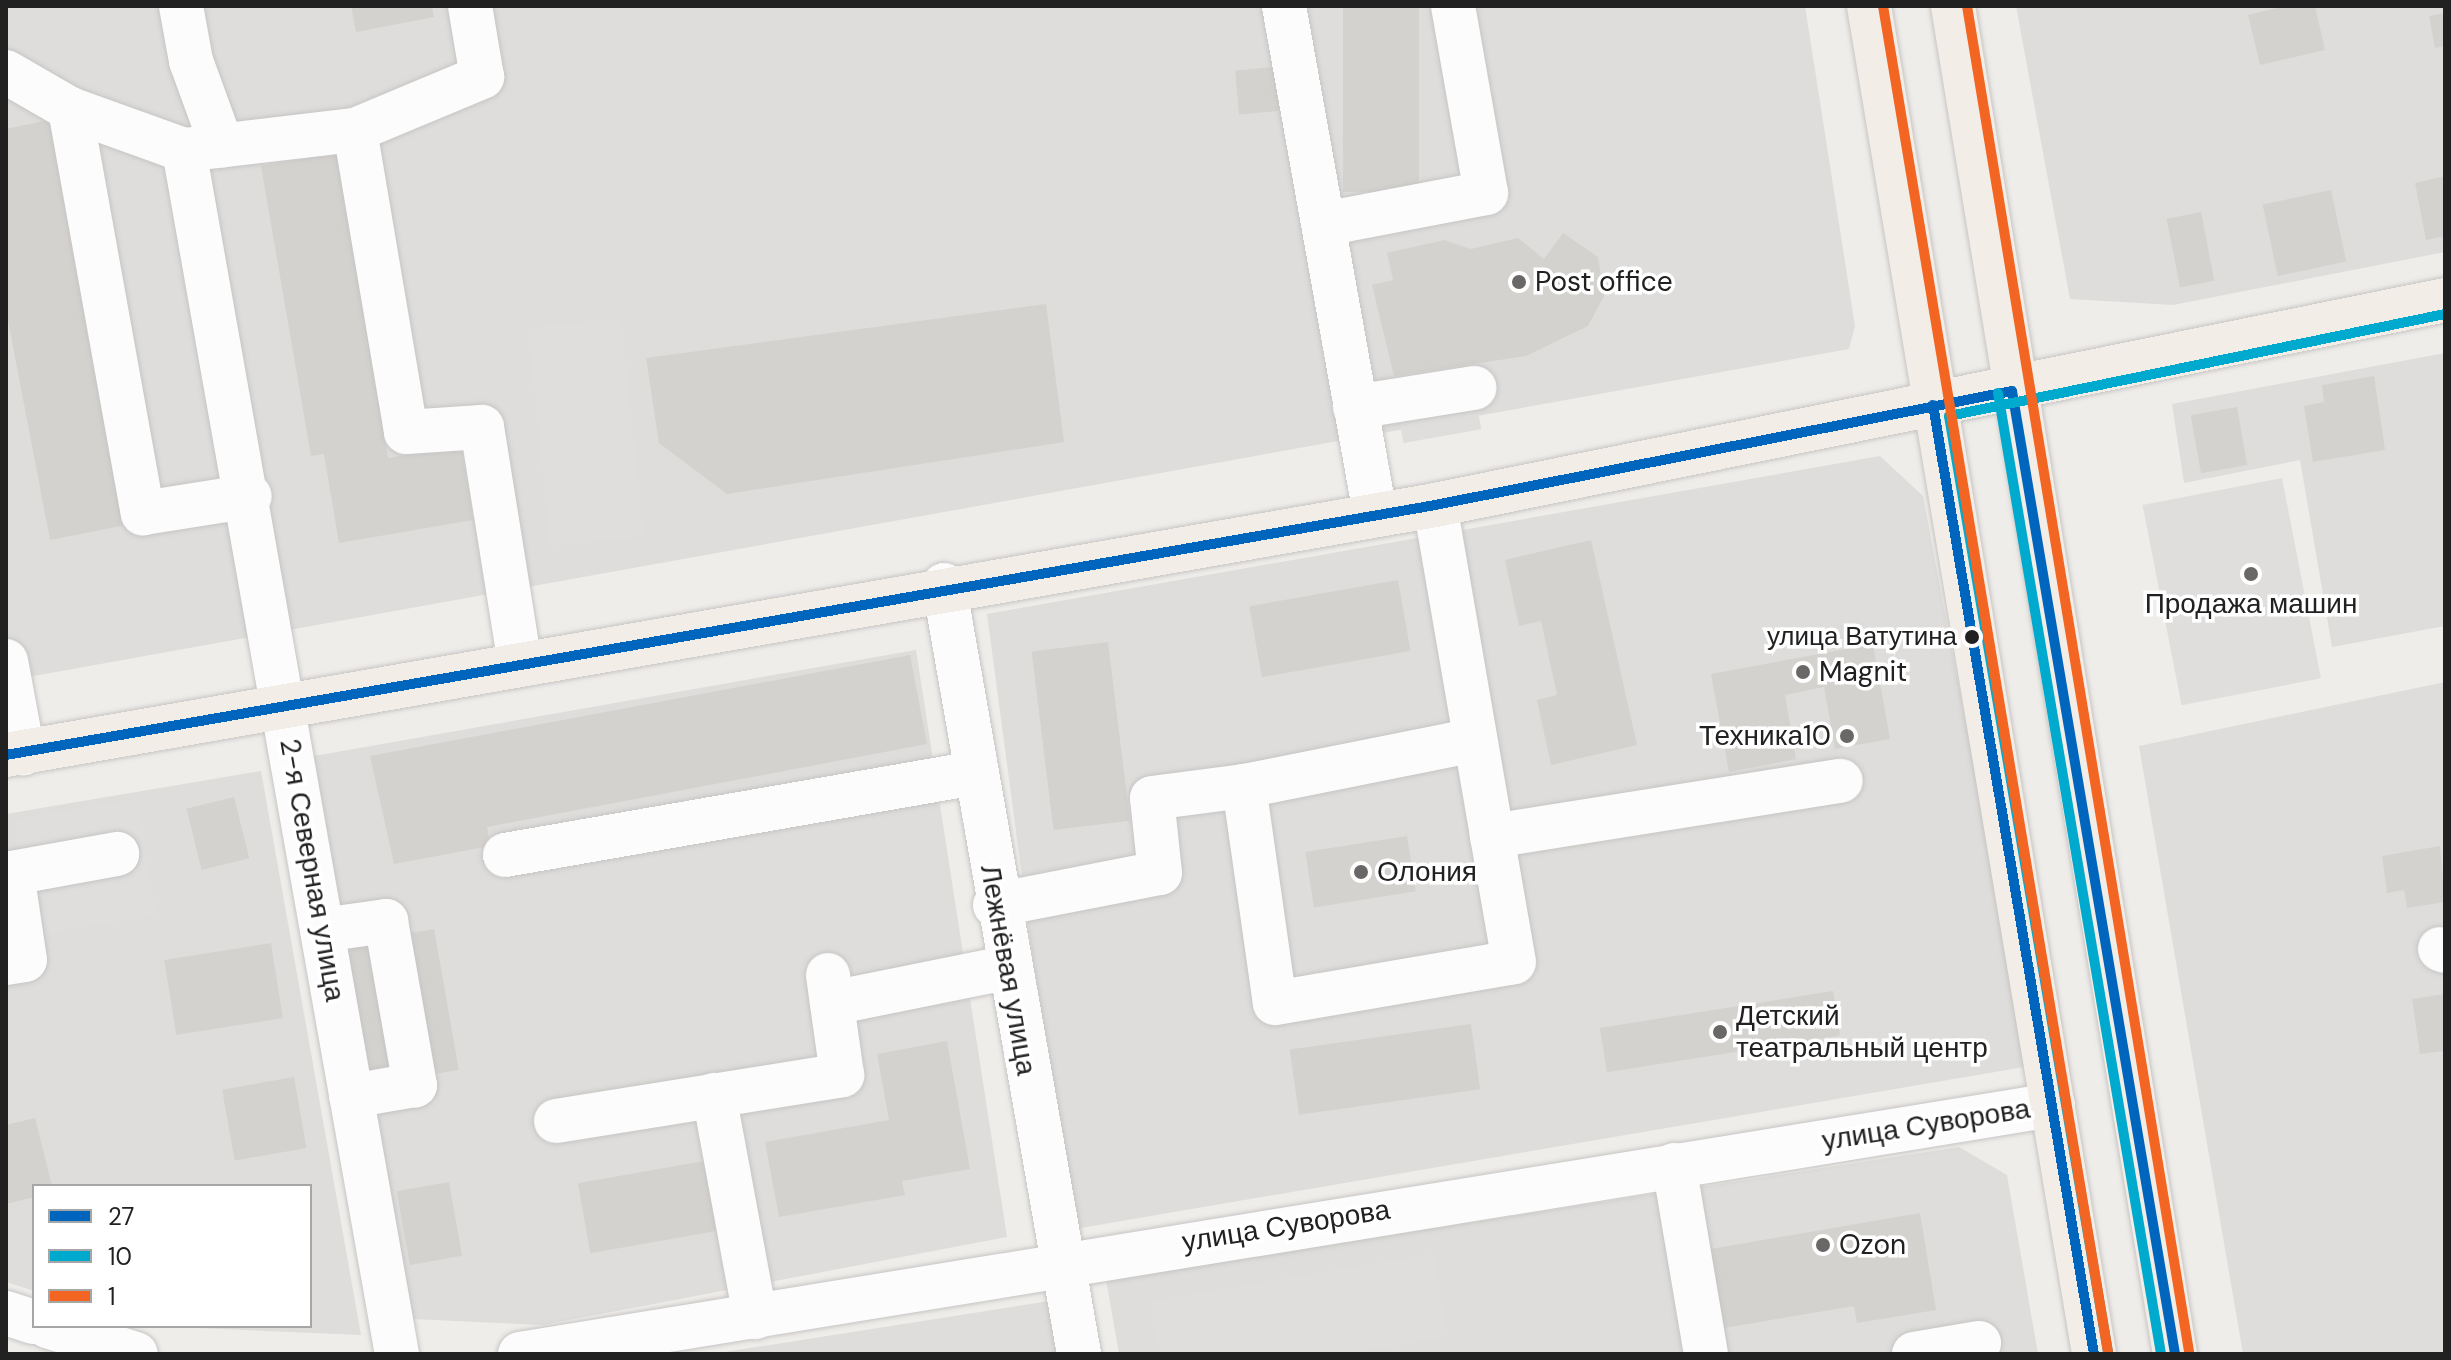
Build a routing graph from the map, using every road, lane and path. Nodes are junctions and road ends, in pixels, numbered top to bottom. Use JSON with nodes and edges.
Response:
{"nodes":[{"id":1,"x":181,"y":6,"type":"edge"},
{"id":2,"x":470,"y":6,"type":"edge"},
{"id":3,"x":1284,"y":6,"type":"edge"},
{"id":4,"x":1453,"y":6,"type":"edge"},
{"id":5,"x":1869,"y":6,"type":"edge"},
{"id":6,"x":1953,"y":6,"type":"edge"},
{"id":7,"x":6,"y":72,"type":"edge"},
{"id":8,"x":70,"y":109,"type":"junction"},
{"id":9,"x":355,"y":130,"type":"junction"},
{"id":10,"x":203,"y":148,"type":"junction"},
{"id":11,"x":1324,"y":224,"type":"junction"},
{"id":12,"x":2445,"y":300,"type":"edge"},
{"id":13,"x":1474,"y":388,"type":"dead end"},
{"id":14,"x":2012,"y":391,"type":"junction"},
{"id":15,"x":1933,"y":405,"type":"junction"},
{"id":16,"x":1355,"y":407,"type":"junction"},
{"id":17,"x":250,"y":496,"type":"junction"},
{"id":18,"x":1435,"y":505,"type":"junction"},
{"id":19,"x":1375,"y":514,"type":"junction"},
{"id":20,"x":944,"y":585,"type":"junction"},
{"id":21,"x":6,"y":661,"type":"edge"},
{"id":22,"x":520,"y":663,"type":"junction"},
{"id":23,"x":283,"y":708,"type":"junction"},
{"id":24,"x":1475,"y":740,"type":"junction"},
{"id":25,"x":14,"y":754,"type":"edge"},
{"id":26,"x":976,"y":773,"type":"junction"},
{"id":27,"x":1841,"y":781,"type":"dead end"},
{"id":28,"x":1244,"y":786,"type":"junction"},
{"id":29,"x":1492,"y":836,"type":"junction"},
{"id":30,"x":117,"y":854,"type":"dead end"},
{"id":31,"x":505,"y":855,"type":"dead end"},
{"id":32,"x":995,"y":905,"type":"junction"},
{"id":33,"x":322,"y":930,"type":"junction"},
{"id":34,"x":6,"y":963,"type":"edge"},
{"id":35,"x":1006,"y":968,"type":"junction"},
{"id":36,"x":714,"y":1095,"type":"junction"},
{"id":37,"x":351,"y":1096,"type":"junction"},
{"id":38,"x":2053,"y":1105,"type":"junction"},
{"id":39,"x":556,"y":1121,"type":"dead end"},
{"id":40,"x":1674,"y":1165,"type":"junction"},
{"id":41,"x":1060,"y":1261,"type":"junction"},
{"id":42,"x":6,"y":1313,"type":"edge"},
{"id":43,"x":755,"y":1317,"type":"junction"},
{"id":44,"x":32,"y":1321,"type":"edge"},
{"id":45,"x":53,"y":1328,"type":"edge"},
{"id":46,"x":1979,"y":1343,"type":"dead end"},
{"id":47,"x":136,"y":1354,"type":"edge"},
{"id":48,"x":397,"y":1354,"type":"edge"},
{"id":49,"x":520,"y":1354,"type":"edge"},
{"id":50,"x":1079,"y":1354,"type":"edge"},
{"id":51,"x":1706,"y":1354,"type":"edge"},
{"id":52,"x":1914,"y":1354,"type":"edge"},
{"id":53,"x":2094,"y":1354,"type":"edge"},
{"id":54,"x":2175,"y":1354,"type":"edge"}],
"edges":[{"from":1,"to":10,"type":"street","name":"2-я Северная улица"},
{"from":2,"to":9,"type":"street"},
{"from":3,"to":11,"type":"street"},
{"from":4,"to":11,"type":"street"},
{"from":5,"to":15,"type":"main road"},
{"from":6,"to":14,"type":"main road"},
{"from":7,"to":8,"type":"street"},
{"from":8,"to":10,"type":"street"},
{"from":8,"to":17,"type":"street"},
{"from":9,"to":10,"type":"street"},
{"from":9,"to":22,"type":"street"},
{"from":10,"to":17,"type":"street","name":"2-я Северная улица"},
{"from":11,"to":16,"type":"street"},
{"from":12,"to":14,"type":"main road"},
{"from":13,"to":16,"type":"street"},
{"from":14,"to":15,"type":"main road"},
{"from":14,"to":54,"type":"main road"},
{"from":15,"to":18,"type":"main road"},
{"from":15,"to":38,"type":"main road"},
{"from":16,"to":19,"type":"street"},
{"from":17,"to":23,"type":"street","name":"2-я Северная улица"},
{"from":18,"to":19,"type":"main road"},
{"from":18,"to":24,"type":"street"},
{"from":19,"to":20,"type":"main road"},
{"from":20,"to":22,"type":"main road"},
{"from":20,"to":26,"type":"street","name":"Лежнёвая улица"},
{"from":21,"to":25,"type":"street"},
{"from":22,"to":23,"type":"main road"},
{"from":23,"to":25,"type":"main road"},
{"from":23,"to":33,"type":"street","name":"2-я Северная улица"},
{"from":24,"to":28,"type":"street"},
{"from":24,"to":29,"type":"street"},
{"from":26,"to":31,"type":"street"},
{"from":26,"to":32,"type":"street","name":"Лежнёвая улица"},
{"from":27,"to":29,"type":"street"},
{"from":28,"to":29,"type":"street"},
{"from":28,"to":32,"type":"street"},
{"from":30,"to":34,"type":"street"},
{"from":32,"to":35,"type":"street","name":"Лежнёвая улица"},
{"from":33,"to":37,"type":"street","name":"2-я Северная улица"},
{"from":33,"to":37,"type":"street"},
{"from":35,"to":36,"type":"street"},
{"from":35,"to":41,"type":"street","name":"Лежнёвая улица"},
{"from":36,"to":39,"type":"street"},
{"from":36,"to":43,"type":"street"},
{"from":37,"to":48,"type":"street","name":"2-я Северная улица"},
{"from":38,"to":40,"type":"street","name":"улица Суворова"},
{"from":38,"to":53,"type":"main road"},
{"from":40,"to":41,"type":"street","name":"улица Суворова"},
{"from":40,"to":51,"type":"street"},
{"from":41,"to":43,"type":"street","name":"улица Суворова"},
{"from":41,"to":50,"type":"street","name":"Лежнёвая улица"},
{"from":42,"to":44,"type":"street"},
{"from":43,"to":49,"type":"street","name":"улица Суворова"},
{"from":45,"to":47,"type":"street"},
{"from":46,"to":52,"type":"street"}]}
